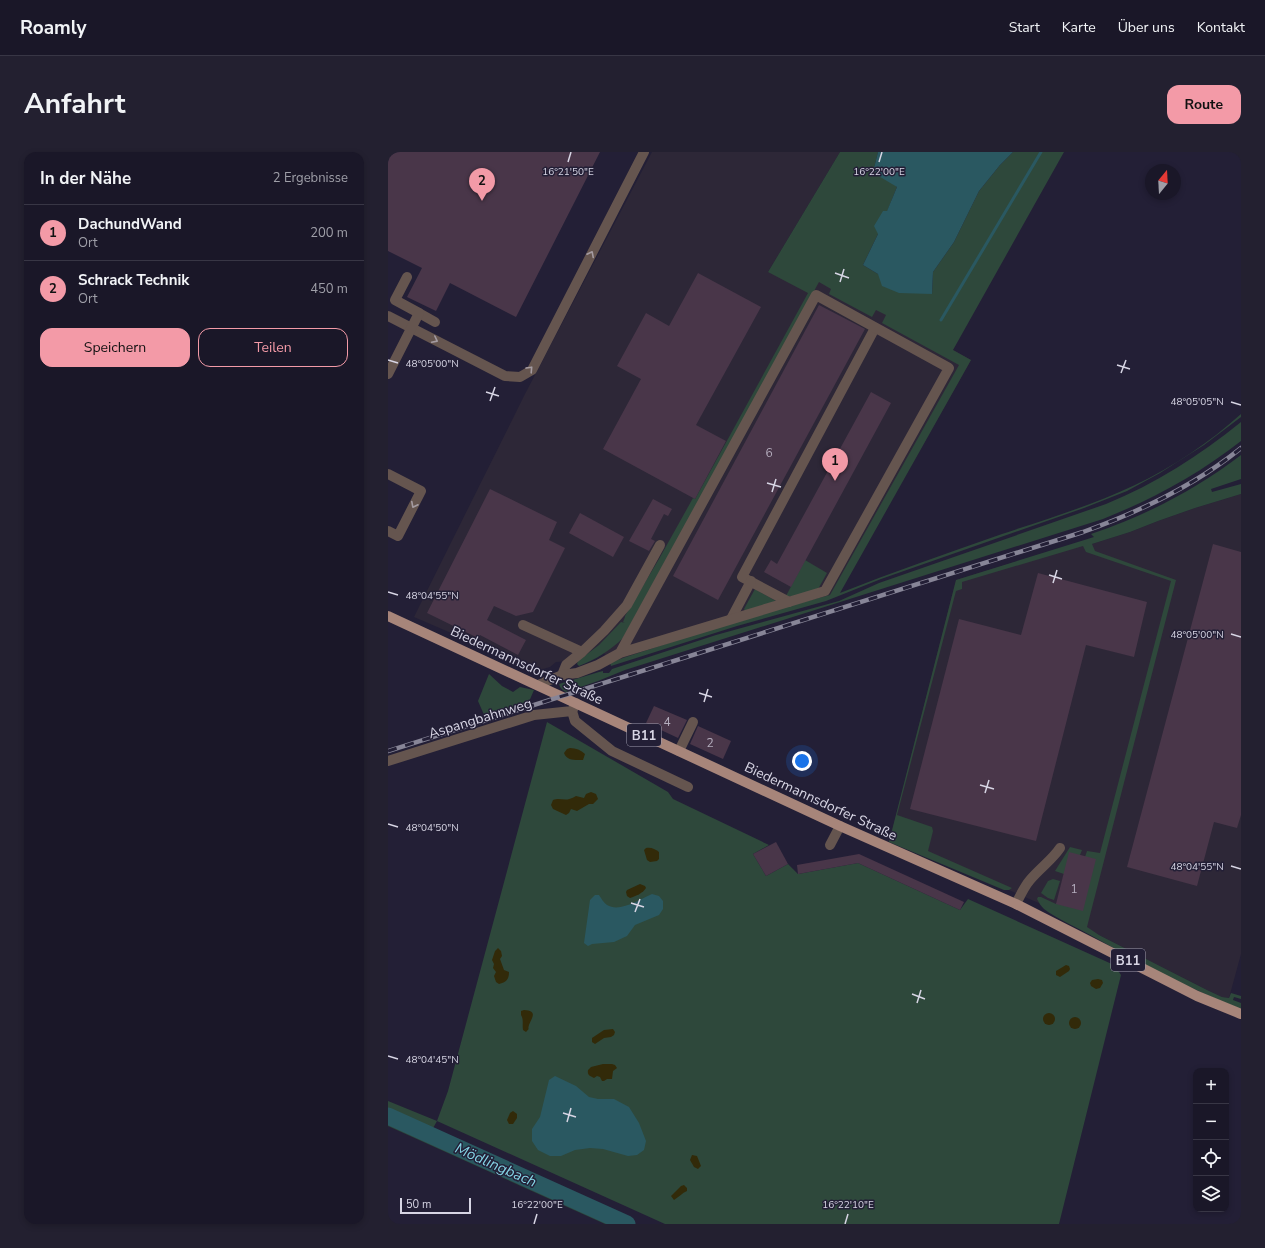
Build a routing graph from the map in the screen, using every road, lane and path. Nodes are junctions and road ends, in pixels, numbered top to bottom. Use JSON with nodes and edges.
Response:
{"nodes":[{"id":1,"x":644,"y":152,"type":"edge"},
{"id":2,"x":407,"y":277,"type":"dead end"},
{"id":3,"x":419,"y":313,"type":"junction"},
{"id":4,"x":388,"y":316,"type":"edge"},
{"id":5,"x":435,"y":322,"type":"dead end"},
{"id":6,"x":411,"y":328,"type":"junction"},
{"id":7,"x":875,"y":328,"type":"junction"},
{"id":8,"x":388,"y":374,"type":"edge"},
{"id":9,"x":388,"y":474,"type":"edge"},
{"id":10,"x":388,"y":531,"type":"edge"},
{"id":11,"x":660,"y":545,"type":"dead end"},
{"id":12,"x":751,"y":582,"type":"junction"},
{"id":13,"x":789,"y":602,"type":"junction"},
{"id":14,"x":388,"y":616,"type":"edge"},
{"id":15,"x":731,"y":619,"type":"junction"},
{"id":16,"x":523,"y":625,"type":"dead end"},
{"id":17,"x":582,"y":652,"type":"junction"},
{"id":18,"x":620,"y":652,"type":"junction"},
{"id":19,"x":562,"y":675,"type":"junction"},
{"id":20,"x":538,"y":685,"type":"junction"},
{"id":21,"x":574,"y":707,"type":"junction"},
{"id":22,"x":693,"y":722,"type":"dead end"},
{"id":23,"x":679,"y":751,"type":"junction"},
{"id":24,"x":388,"y":760,"type":"edge"},
{"id":25,"x":688,"y":787,"type":"dead end"},
{"id":26,"x":840,"y":826,"type":"junction"},
{"id":27,"x":830,"y":845,"type":"dead end"},
{"id":28,"x":1060,"y":848,"type":"dead end"},
{"id":29,"x":1016,"y":904,"type":"junction"},
{"id":30,"x":1241,"y":1014,"type":"edge"}],
"edges":[{"from":6,"to":1,"type":"street","one_way":true},
{"from":2,"to":3,"type":"street"},
{"from":3,"to":5,"type":"street"},
{"from":3,"to":6,"type":"street"},
{"from":4,"to":6,"type":"street"},
{"from":6,"to":8,"type":"street"},
{"from":7,"to":12,"type":"street"},
{"from":7,"to":13,"type":"street"},
{"from":7,"to":18,"type":"street"},
{"from":9,"to":10,"type":"street","one_way":true},
{"from":11,"to":17,"type":"street"},
{"from":12,"to":13,"type":"street"},
{"from":12,"to":15,"type":"street"},
{"from":13,"to":15,"type":"street"},
{"from":14,"to":20,"type":"main road","name":"Biedermannsdorfer Straße","number":"B11"},
{"from":15,"to":18,"type":"street"},
{"from":16,"to":17,"type":"street"},
{"from":17,"to":19,"type":"street"},
{"from":18,"to":19,"type":"street"},
{"from":19,"to":20,"type":"street"},
{"from":20,"to":21,"type":"main road","name":"Biedermannsdorfer Straße","number":"B11"},
{"from":21,"to":23,"type":"main road","name":"Biedermannsdorfer Straße","number":"B11"},
{"from":21,"to":24,"type":"street","name":"Aspangbahnweg"},
{"from":21,"to":25,"type":"street"},
{"from":22,"to":23,"type":"street"},
{"from":23,"to":26,"type":"main road","name":"Biedermannsdorfer Straße","number":"B11"},
{"from":26,"to":27,"type":"street"},
{"from":26,"to":29,"type":"main road","name":"Biedermannsdorfer Straße","number":"B11"},
{"from":28,"to":29,"type":"street"},
{"from":29,"to":30,"type":"main road","name":"Biedermannsdorfer Straße","number":"B11"}]}
